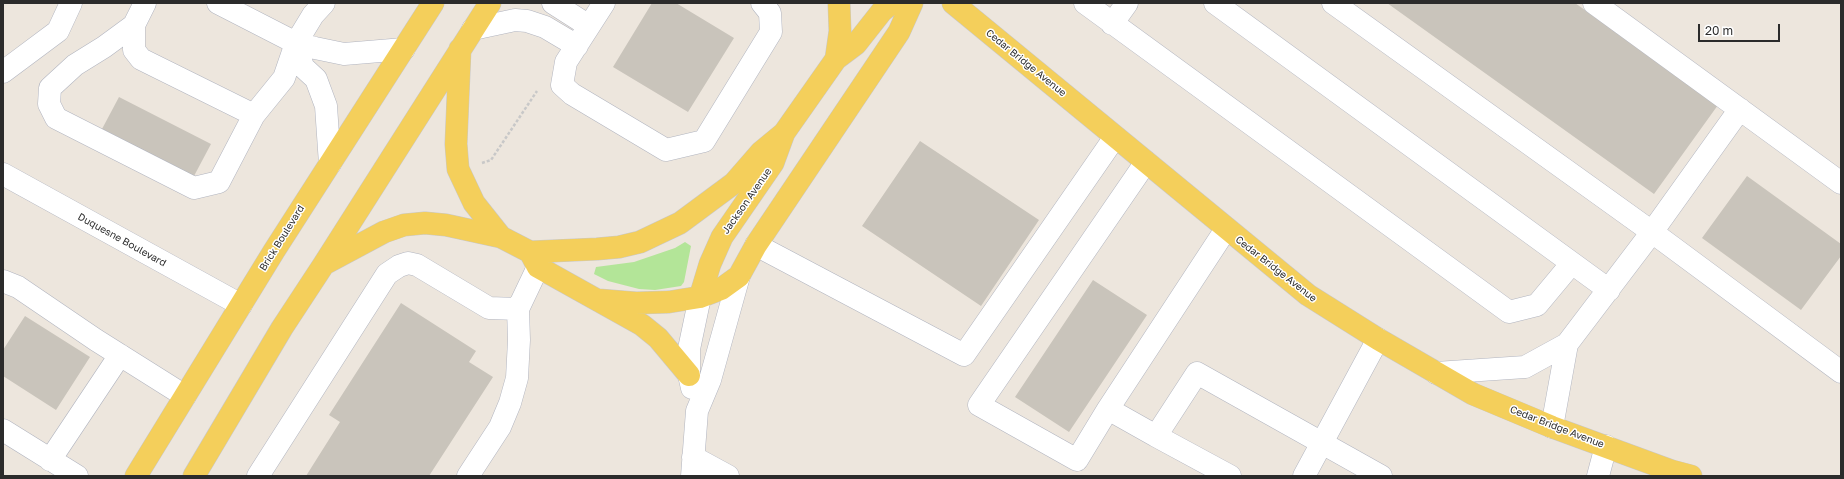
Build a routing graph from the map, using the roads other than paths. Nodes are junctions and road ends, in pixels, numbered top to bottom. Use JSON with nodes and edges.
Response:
{"nodes":[{"id":1,"x":71,"y":3,"type":"edge"},
{"id":2,"x":145,"y":3,"type":"edge"},
{"id":3,"x":218,"y":3,"type":"edge"},
{"id":4,"x":324,"y":3,"type":"edge"},
{"id":5,"x":433,"y":3,"type":"edge"},
{"id":6,"x":490,"y":3,"type":"edge"},
{"id":7,"x":553,"y":3,"type":"edge"},
{"id":8,"x":604,"y":3,"type":"edge"},
{"id":9,"x":762,"y":3,"type":"edge"},
{"id":10,"x":839,"y":3,"type":"edge"},
{"id":11,"x":892,"y":3,"type":"edge"},
{"id":12,"x":912,"y":3,"type":"edge"},
{"id":13,"x":952,"y":3,"type":"edge"},
{"id":14,"x":1085,"y":3,"type":"edge"},
{"id":15,"x":1127,"y":3,"type":"edge"},
{"id":16,"x":1216,"y":3,"type":"edge"},
{"id":17,"x":1333,"y":3,"type":"edge"},
{"id":18,"x":1594,"y":3,"type":"edge"},
{"id":19,"x":1112,"y":24,"type":"junction"},
{"id":20,"x":134,"y":25,"type":"junction"},
{"id":21,"x":589,"y":26,"type":"junction"},
{"id":22,"x":473,"y":29,"type":"junction"},
{"id":23,"x":296,"y":43,"type":"junction"},
{"id":24,"x":577,"y":46,"type":"junction"},
{"id":25,"x":404,"y":48,"type":"junction"},
{"id":26,"x":460,"y":49,"type":"junction"},
{"id":27,"x":836,"y":59,"type":"junction"},
{"id":28,"x":3,"y":72,"type":"edge"},
{"id":29,"x":1740,"y":109,"type":"junction"},
{"id":30,"x":254,"y":115,"type":"junction"},
{"id":31,"x":784,"y":134,"type":"junction"},
{"id":32,"x":1115,"y":137,"type":"junction"},
{"id":33,"x":1146,"y":162,"type":"junction"},
{"id":34,"x":330,"y":164,"type":"junction"},
{"id":35,"x":3,"y":174,"type":"edge"},
{"id":36,"x":1841,"y":183,"type":"edge"},
{"id":37,"x":1226,"y":229,"type":"junction"},
{"id":38,"x":1652,"y":232,"type":"junction"},
{"id":39,"x":501,"y":237,"type":"junction"},
{"id":40,"x":756,"y":246,"type":"junction"},
{"id":41,"x":534,"y":260,"type":"junction"},
{"id":42,"x":1572,"y":263,"type":"junction"},
{"id":43,"x":324,"y":264,"type":"junction"},
{"id":44,"x":739,"y":276,"type":"junction"},
{"id":45,"x":3,"y":281,"type":"edge"},
{"id":46,"x":1609,"y":290,"type":"junction"},
{"id":47,"x":700,"y":297,"type":"junction"},
{"id":48,"x":598,"y":300,"type":"junction"},
{"id":49,"x":241,"y":305,"type":"junction"},
{"id":50,"x":518,"y":309,"type":"junction"},
{"id":51,"x":1378,"y":339,"type":"junction"},
{"id":52,"x":1567,"y":344,"type":"junction"},
{"id":53,"x":120,"y":355,"type":"junction"},
{"id":54,"x":1841,"y":372,"type":"edge"},
{"id":55,"x":1436,"y":373,"type":"junction"},
{"id":56,"x":689,"y":375,"type":"junction"},
{"id":57,"x":185,"y":396,"type":"junction"},
{"id":58,"x":1108,"y":409,"type":"junction"},
{"id":59,"x":697,"y":411,"type":"junction"},
{"id":60,"x":1552,"y":427,"type":"junction"},
{"id":61,"x":3,"y":430,"type":"edge"},
{"id":62,"x":1156,"y":436,"type":"junction"},
{"id":63,"x":1322,"y":442,"type":"junction"},
{"id":64,"x":1606,"y":446,"type":"junction"},
{"id":65,"x":50,"y":460,"type":"junction"},
{"id":66,"x":693,"y":467,"type":"edge"},
{"id":67,"x":77,"y":476,"type":"edge"},
{"id":68,"x":136,"y":476,"type":"edge"},
{"id":69,"x":194,"y":476,"type":"edge"},
{"id":70,"x":258,"y":476,"type":"edge"},
{"id":71,"x":468,"y":476,"type":"edge"},
{"id":72,"x":728,"y":476,"type":"edge"},
{"id":73,"x":1230,"y":476,"type":"edge"},
{"id":74,"x":1304,"y":476,"type":"edge"},
{"id":75,"x":1381,"y":476,"type":"edge"},
{"id":76,"x":1598,"y":476,"type":"edge"},
{"id":77,"x":1691,"y":476,"type":"edge"}],
"edges":[{"from":1,"to":28,"type":"street"},
{"from":2,"to":20,"type":"street"},
{"from":3,"to":23,"type":"street"},
{"from":4,"to":23,"type":"street"},
{"from":5,"to":25,"type":"main road","name":"Brick Boulevard"},
{"from":6,"to":22,"type":"main road"},
{"from":7,"to":21,"type":"street"},
{"from":8,"to":21,"type":"street"},
{"from":9,"to":24,"type":"street"},
{"from":10,"to":27,"type":"main road"},
{"from":11,"to":27,"type":"main road","name":"Jackson Avenue"},
{"from":12,"to":40,"type":"main road","name":"Jackson Avenue"},
{"from":13,"to":32,"type":"main road","name":"Cedar Bridge Avenue"},
{"from":14,"to":19,"type":"street"},
{"from":15,"to":19,"type":"street"},
{"from":16,"to":42,"type":"street"},
{"from":17,"to":38,"type":"street"},
{"from":18,"to":29,"type":"street"},
{"from":19,"to":42,"type":"street"},
{"from":20,"to":30,"type":"street"},
{"from":20,"to":30,"type":"street"},
{"from":21,"to":24,"type":"street"},
{"from":22,"to":24,"type":"street"},
{"from":22,"to":26,"type":"main road"},
{"from":23,"to":25,"type":"street"},
{"from":23,"to":30,"type":"street"},
{"from":23,"to":34,"type":"street"},
{"from":25,"to":34,"type":"main road","name":"Brick Boulevard"},
{"from":26,"to":39,"type":"main road"},
{"from":26,"to":43,"type":"main road"},
{"from":27,"to":31,"type":"main road","name":"Jackson Avenue"},
{"from":29,"to":36,"type":"street"},
{"from":29,"to":38,"type":"street"},
{"from":31,"to":41,"type":"main road"},
{"from":31,"to":47,"type":"main road","name":"Jackson Avenue"},
{"from":32,"to":33,"type":"main road","name":"Cedar Bridge Avenue"},
{"from":32,"to":40,"type":"street"},
{"from":33,"to":37,"type":"main road","name":"Cedar Bridge Avenue"},
{"from":33,"to":58,"type":"street"},
{"from":34,"to":49,"type":"main road","name":"Brick Boulevard"},
{"from":35,"to":49,"type":"street","name":"Duquesne Boulevard"},
{"from":37,"to":51,"type":"main road","name":"Cedar Bridge Avenue"},
{"from":37,"to":58,"type":"street"},
{"from":38,"to":46,"type":"street"},
{"from":38,"to":54,"type":"street"},
{"from":39,"to":41,"type":"main road"},
{"from":39,"to":43,"type":"main road"},
{"from":40,"to":44,"type":"main road","name":"Jackson Avenue"},
{"from":41,"to":48,"type":"main road"},
{"from":41,"to":50,"type":"street"},
{"from":42,"to":46,"type":"street"},
{"from":43,"to":69,"type":"main road"},
{"from":44,"to":47,"type":"main road"},
{"from":44,"to":59,"type":"street","name":"Jackson Avenue"},
{"from":45,"to":53,"type":"street"},
{"from":46,"to":52,"type":"street"},
{"from":47,"to":48,"type":"main road"},
{"from":47,"to":56,"type":"street","name":"Jackson Avenue"},
{"from":48,"to":56,"type":"main road"},
{"from":49,"to":57,"type":"main road","name":"Brick Boulevard"},
{"from":50,"to":70,"type":"street"},
{"from":50,"to":71,"type":"street"},
{"from":51,"to":55,"type":"main road","name":"Cedar Bridge Avenue"},
{"from":51,"to":63,"type":"street"},
{"from":52,"to":55,"type":"street"},
{"from":52,"to":60,"type":"street"},
{"from":53,"to":57,"type":"street"},
{"from":53,"to":65,"type":"street"},
{"from":55,"to":60,"type":"main road","name":"Cedar Bridge Avenue"},
{"from":56,"to":59,"type":"street","name":"Jackson Avenue"},
{"from":57,"to":68,"type":"main road","name":"Brick Boulevard"},
{"from":58,"to":62,"type":"street"},
{"from":59,"to":66,"type":"street","name":"Jackson Avenue"},
{"from":60,"to":64,"type":"main road","name":"Cedar Bridge Avenue"},
{"from":61,"to":65,"type":"street"},
{"from":62,"to":63,"type":"street"},
{"from":62,"to":73,"type":"street"},
{"from":63,"to":74,"type":"street"},
{"from":63,"to":75,"type":"street"},
{"from":64,"to":76,"type":"street"},
{"from":64,"to":77,"type":"main road","name":"Cedar Bridge Avenue"},
{"from":65,"to":67,"type":"street"},
{"from":66,"to":72,"type":"street"}]}
